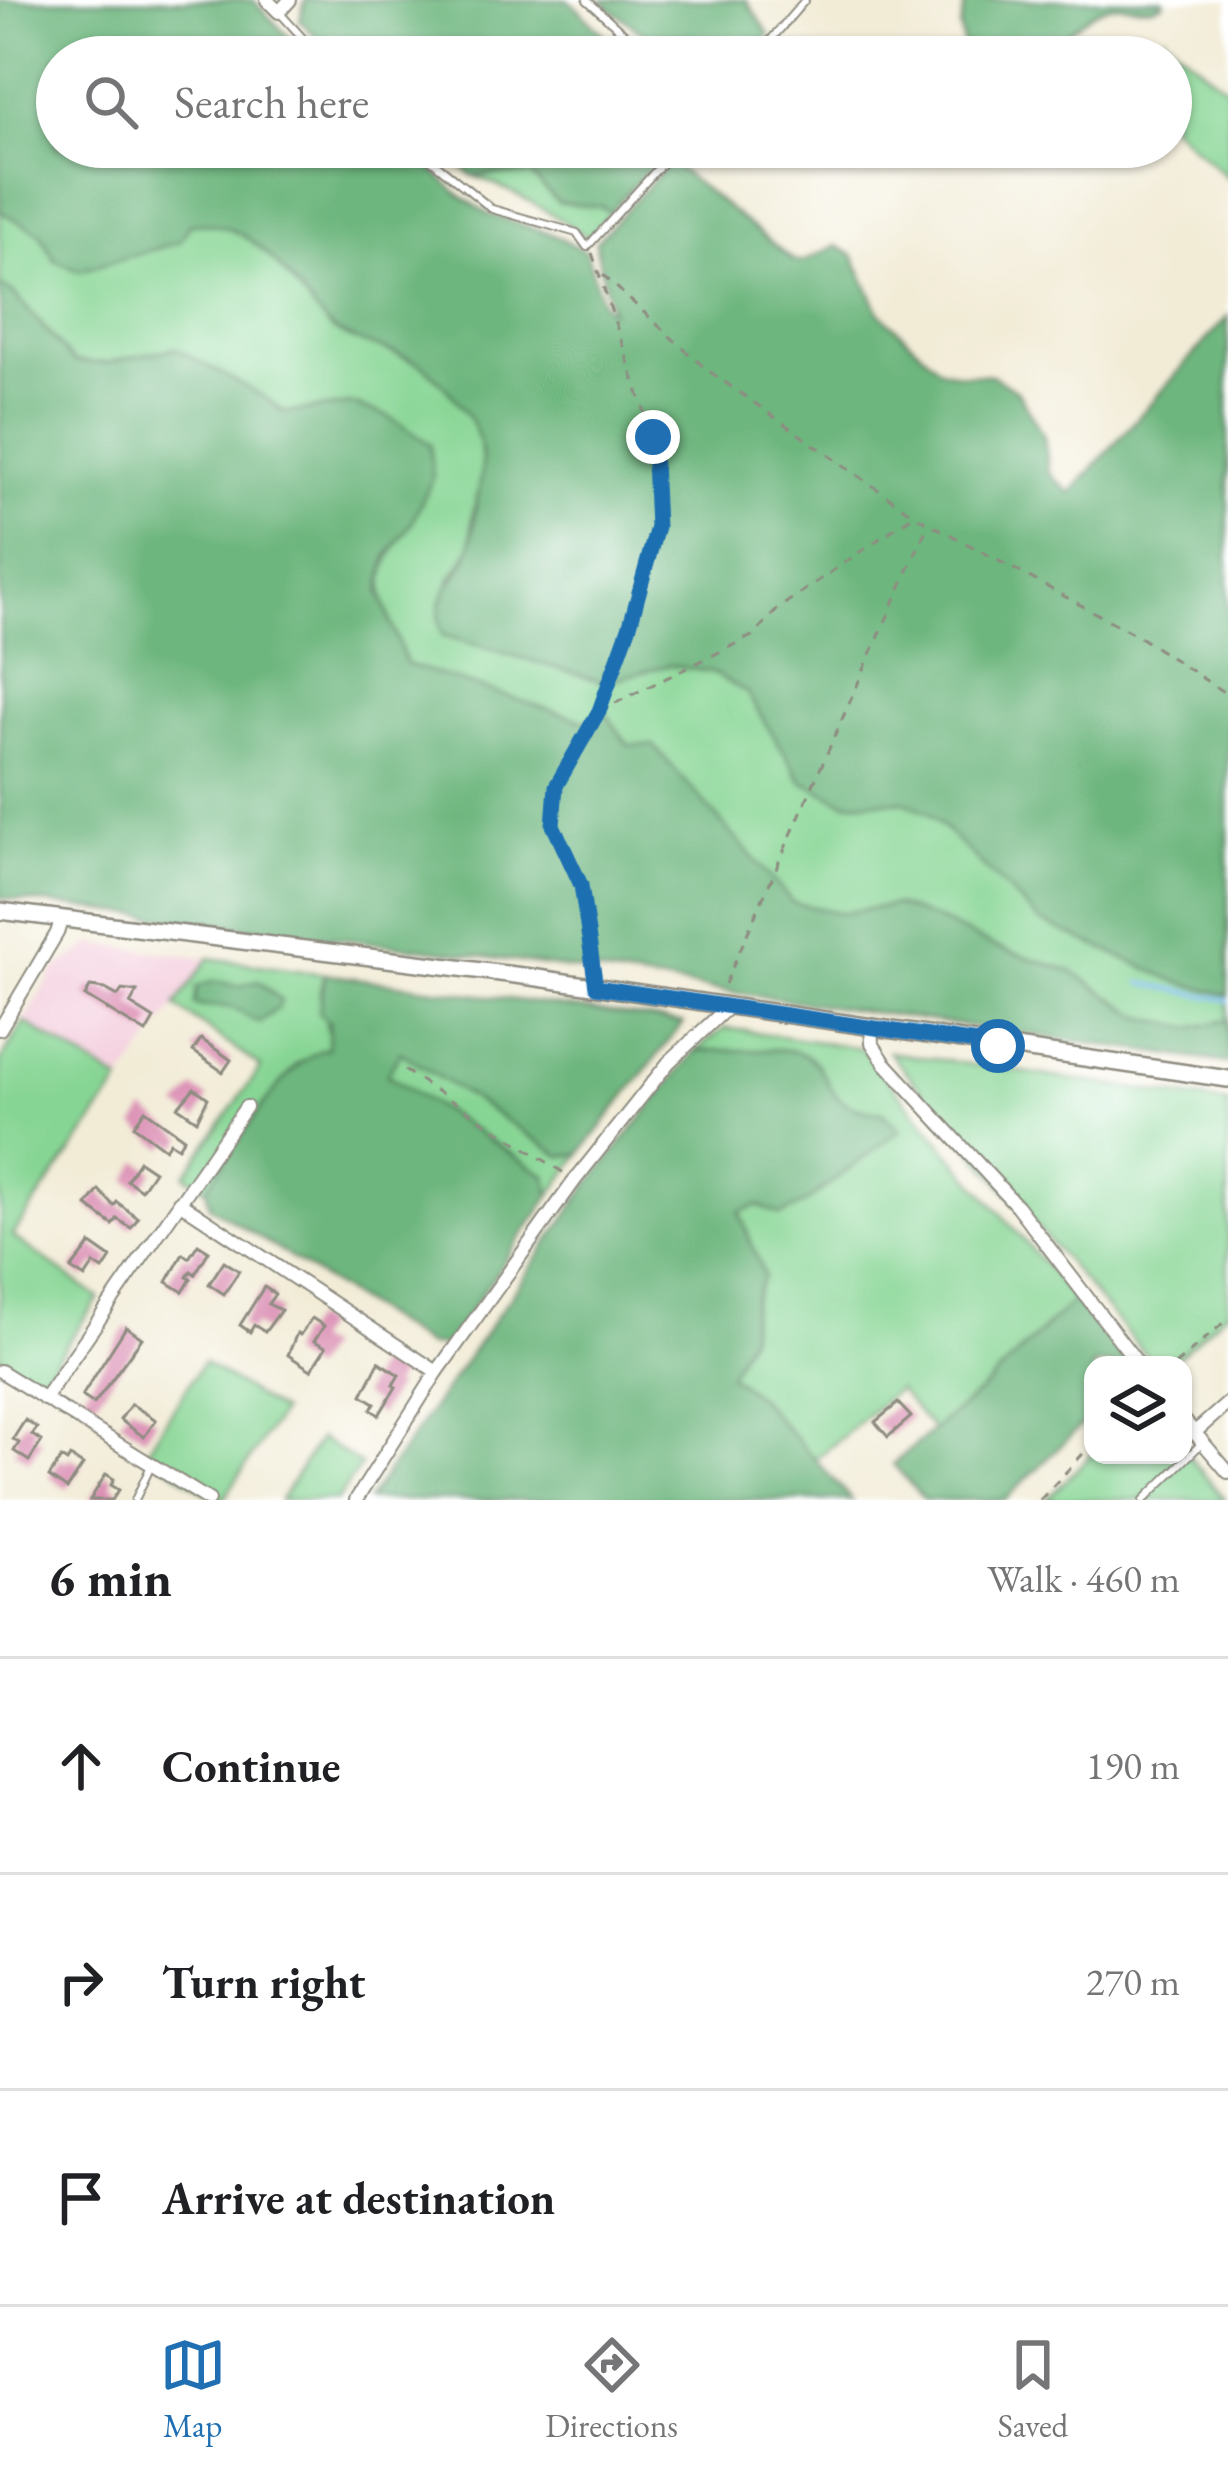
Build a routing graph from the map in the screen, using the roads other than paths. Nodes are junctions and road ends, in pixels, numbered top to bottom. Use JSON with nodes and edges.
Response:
{"nodes":[{"id":1,"x":267,"y":0,"type":"edge"},
{"id":2,"x":290,"y":0,"type":"edge"},
{"id":3,"x":587,"y":0,"type":"edge"},
{"id":4,"x":805,"y":0,"type":"edge"},
{"id":5,"x":280,"y":12,"type":"junction"},
{"id":6,"x":301,"y":36,"type":"edge"},
{"id":7,"x":627,"y":36,"type":"edge"},
{"id":8,"x":774,"y":36,"type":"edge"},
{"id":9,"x":441,"y":168,"type":"edge"},
{"id":10,"x":658,"y":168,"type":"edge"},
{"id":11,"x":0,"y":911,"type":"edge"},
{"id":12,"x":62,"y":918,"type":"junction"},
{"id":13,"x":728,"y":1007,"type":"junction"},
{"id":14,"x":871,"y":1027,"type":"junction"},
{"id":15,"x":0,"y":1029,"type":"edge"},
{"id":16,"x":1228,"y":1078,"type":"edge"},
{"id":17,"x":245,"y":1107,"type":"dead end"},
{"id":18,"x":179,"y":1202,"type":"junction"},
{"id":19,"x":1132,"y":1356,"type":"edge"},
{"id":20,"x":0,"y":1372,"type":"edge"},
{"id":21,"x":436,"y":1372,"type":"junction"},
{"id":22,"x":44,"y":1399,"type":"junction"},
{"id":23,"x":1228,"y":1403,"type":"edge"},
{"id":24,"x":1192,"y":1430,"type":"edge"},
{"id":25,"x":1198,"y":1438,"type":"junction"},
{"id":26,"x":152,"y":1464,"type":"junction"},
{"id":27,"x":1228,"y":1472,"type":"edge"},
{"id":28,"x":135,"y":1500,"type":"edge"},
{"id":29,"x":209,"y":1500,"type":"edge"},
{"id":30,"x":356,"y":1500,"type":"edge"},
{"id":31,"x":1144,"y":1500,"type":"edge"}],
"edges":[{"from":1,"to":5,"type":"street"},
{"from":2,"to":5,"type":"street"},
{"from":3,"to":7,"type":"lane"},
{"from":4,"to":8,"type":"lane"},
{"from":5,"to":6,"type":"lane"},
{"from":9,"to":10,"type":"lane"},
{"from":11,"to":12,"type":"street"},
{"from":12,"to":13,"type":"street"},
{"from":12,"to":15,"type":"street"},
{"from":13,"to":14,"type":"street"},
{"from":13,"to":21,"type":"street"},
{"from":14,"to":16,"type":"street"},
{"from":14,"to":19,"type":"street"},
{"from":17,"to":18,"type":"street"},
{"from":18,"to":21,"type":"street"},
{"from":18,"to":22,"type":"street"},
{"from":20,"to":22,"type":"street"},
{"from":21,"to":30,"type":"street"},
{"from":22,"to":26,"type":"street"},
{"from":23,"to":25,"type":"street"},
{"from":24,"to":25,"type":"street"},
{"from":25,"to":27,"type":"street"},
{"from":25,"to":31,"type":"lane"},
{"from":26,"to":28,"type":"lane"},
{"from":26,"to":29,"type":"street"}]}
